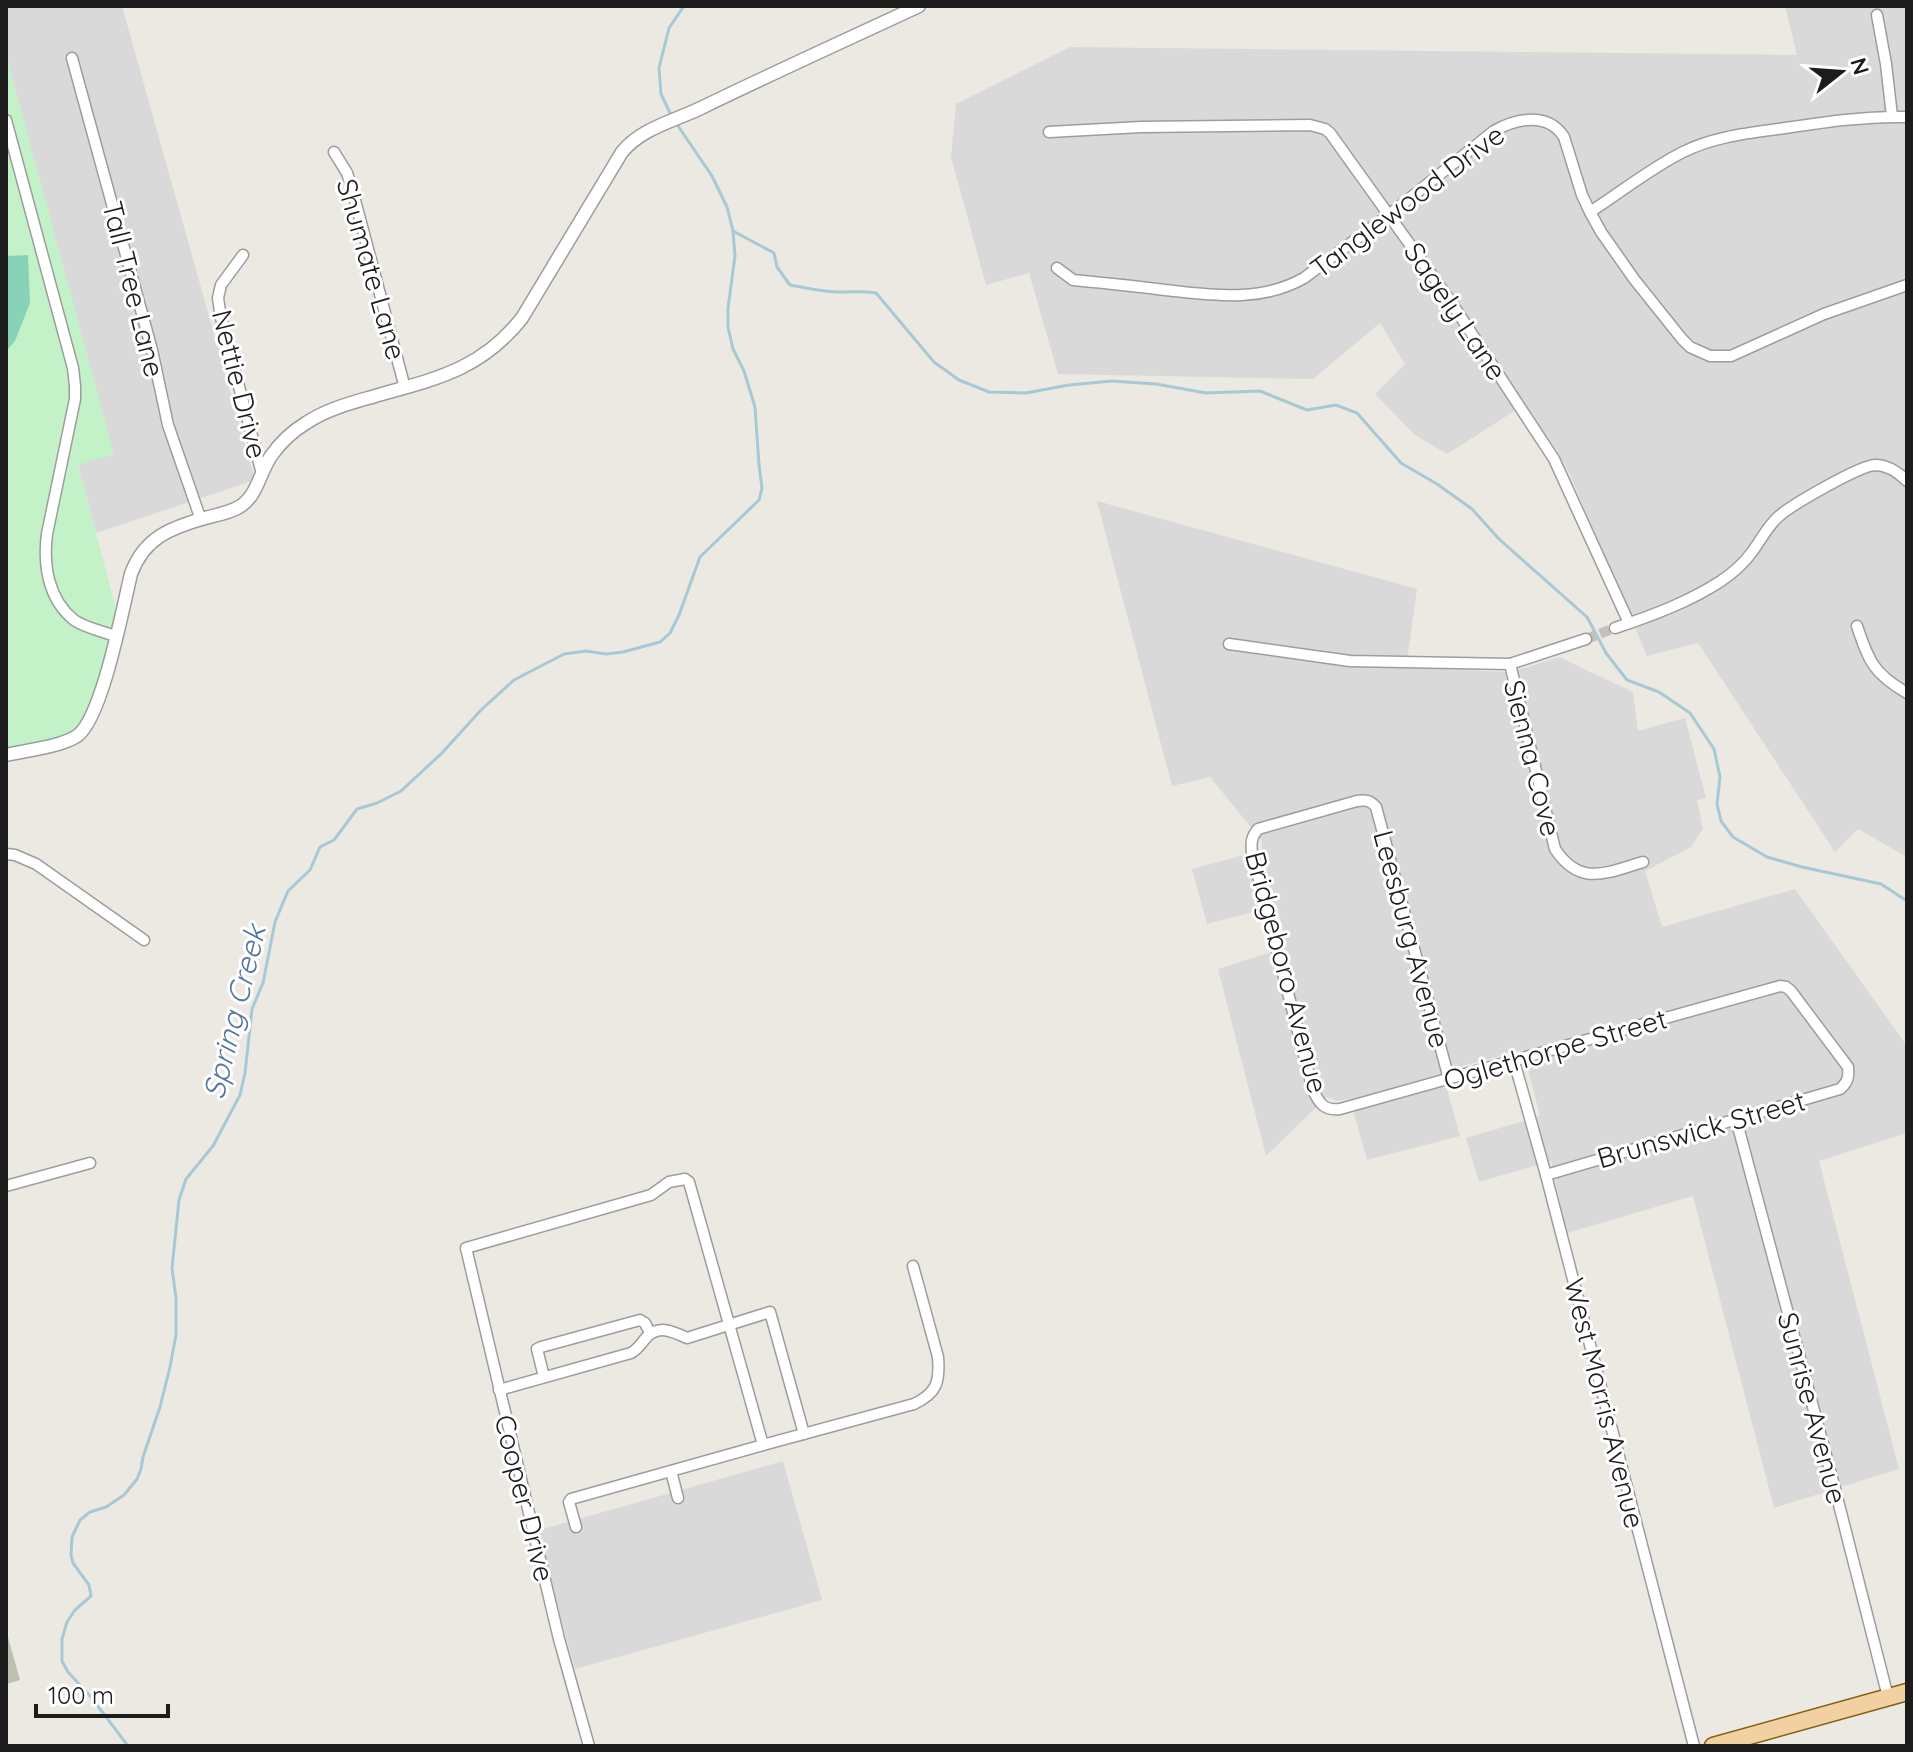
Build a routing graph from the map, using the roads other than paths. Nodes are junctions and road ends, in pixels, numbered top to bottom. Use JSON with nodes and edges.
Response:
{"nodes":[{"id":1,"x":919,"y":6,"type":"edge"},
{"id":2,"x":1877,"y":15,"type":"dead end"},
{"id":3,"x":72,"y":58,"type":"dead end"},
{"id":4,"x":1892,"y":116,"type":"junction"},
{"id":5,"x":1907,"y":117,"type":"edge"},
{"id":6,"x":6,"y":120,"type":"edge"},
{"id":7,"x":1049,"y":132,"type":"dead end"},
{"id":8,"x":334,"y":152,"type":"dead end"},
{"id":9,"x":1590,"y":212,"type":"junction"},
{"id":10,"x":1390,"y":214,"type":"junction"},
{"id":11,"x":243,"y":255,"type":"dead end"},
{"id":12,"x":1057,"y":268,"type":"dead end"},
{"id":13,"x":1907,"y":285,"type":"edge"},
{"id":14,"x":405,"y":388,"type":"junction"},
{"id":15,"x":262,"y":474,"type":"junction"},
{"id":16,"x":1907,"y":481,"type":"edge"},
{"id":17,"x":201,"y":520,"type":"junction"},
{"id":18,"x":1629,"y":623,"type":"junction"},
{"id":19,"x":1857,"y":626,"type":"dead end"},
{"id":20,"x":1615,"y":628,"type":"tunnel mouth"},
{"id":21,"x":115,"y":636,"type":"junction"},
{"id":22,"x":1586,"y":639,"type":"tunnel mouth"},
{"id":23,"x":1229,"y":644,"type":"dead end"},
{"id":24,"x":1510,"y":664,"type":"junction"},
{"id":25,"x":1907,"y":693,"type":"edge"},
{"id":26,"x":6,"y":755,"type":"edge"},
{"id":27,"x":1372,"y":802,"type":"joint"},
{"id":28,"x":6,"y":854,"type":"edge"},
{"id":29,"x":1643,"y":862,"type":"dead end"},
{"id":30,"x":144,"y":940,"type":"dead end"},
{"id":31,"x":1514,"y":1061,"type":"junction"},
{"id":32,"x":1849,"y":1075,"type":"joint"},
{"id":33,"x":1449,"y":1079,"type":"junction"},
{"id":34,"x":1324,"y":1108,"type":"joint"},
{"id":35,"x":1736,"y":1119,"type":"junction"},
{"id":36,"x":90,"y":1163,"type":"dead end"},
{"id":37,"x":1546,"y":1175,"type":"junction"},
{"id":38,"x":6,"y":1186,"type":"edge"},
{"id":39,"x":913,"y":1266,"type":"dead end"},
{"id":40,"x":729,"y":1324,"type":"junction"},
{"id":41,"x":650,"y":1333,"type":"junction"},
{"id":42,"x":544,"y":1377,"type":"junction"},
{"id":43,"x":499,"y":1390,"type":"junction"},
{"id":44,"x":804,"y":1434,"type":"junction"},
{"id":45,"x":763,"y":1445,"type":"junction"},
{"id":46,"x":671,"y":1471,"type":"junction"},
{"id":47,"x":678,"y":1498,"type":"dead end"},
{"id":48,"x":576,"y":1527,"type":"dead end"},
{"id":49,"x":1907,"y":1692,"type":"edge"},
{"id":50,"x":1888,"y":1697,"type":"junction"},
{"id":51,"x":589,"y":1746,"type":"edge"},
{"id":52,"x":1694,"y":1746,"type":"edge"},
{"id":53,"x":1713,"y":1746,"type":"edge"}],
"edges":[{"from":1,"to":14,"type":"street"},
{"from":2,"to":4,"type":"street"},
{"from":3,"to":17,"type":"street","name":"Tall Tree Lane"},
{"from":4,"to":5,"type":"street"},
{"from":4,"to":9,"type":"street"},
{"from":6,"to":21,"type":"street"},
{"from":7,"to":10,"type":"street","name":"Sagely Lane"},
{"from":8,"to":14,"type":"street","name":"Shumate Lane"},
{"from":9,"to":10,"type":"street","name":"Tanglewood Drive"},
{"from":9,"to":13,"type":"street","name":"Tanglewood Drive"},
{"from":10,"to":12,"type":"street","name":"Tanglewood Drive"},
{"from":10,"to":18,"type":"street","name":"Sagely Lane"},
{"from":11,"to":15,"type":"street","name":"Nettie Drive"},
{"from":14,"to":15,"type":"street"},
{"from":15,"to":17,"type":"street"},
{"from":16,"to":18,"type":"street"},
{"from":17,"to":21,"type":"street"},
{"from":18,"to":20,"type":"street"},
{"from":19,"to":25,"type":"street"},
{"from":21,"to":26,"type":"street"},
{"from":22,"to":24,"type":"street"},
{"from":23,"to":24,"type":"street"},
{"from":24,"to":29,"type":"street","name":"Sienna Cove"},
{"from":27,"to":33,"type":"street","name":"Leesburg Avenue"},
{"from":27,"to":34,"type":"street","name":"Bridgeboro Avenue"},
{"from":28,"to":30,"type":"street"},
{"from":31,"to":32,"type":"street","name":"Oglethorpe Street"},
{"from":31,"to":33,"type":"street","name":"Oglethorpe Street"},
{"from":31,"to":37,"type":"street","name":"West Morris Avenue"},
{"from":32,"to":35,"type":"street","name":"Brunswick Street"},
{"from":33,"to":34,"type":"street","name":"Oglethorpe Street"},
{"from":35,"to":37,"type":"street","name":"Brunswick Street"},
{"from":35,"to":50,"type":"street","name":"Sunrise Avenue"},
{"from":36,"to":38,"type":"street"},
{"from":37,"to":52,"type":"street","name":"West Morris Avenue"},
{"from":39,"to":44,"type":"street"},
{"from":40,"to":41,"type":"street"},
{"from":40,"to":43,"type":"street","name":"Cooper Drive"},
{"from":40,"to":44,"type":"street"},
{"from":40,"to":45,"type":"street"},
{"from":41,"to":42,"type":"street"},
{"from":41,"to":42,"type":"street"},
{"from":42,"to":43,"type":"street"},
{"from":43,"to":51,"type":"street","name":"Cooper Drive"},
{"from":44,"to":45,"type":"street"},
{"from":45,"to":46,"type":"street"},
{"from":46,"to":47,"type":"street"},
{"from":46,"to":48,"type":"street"},
{"from":49,"to":50,"type":"main road"},
{"from":50,"to":53,"type":"main road"}]}
